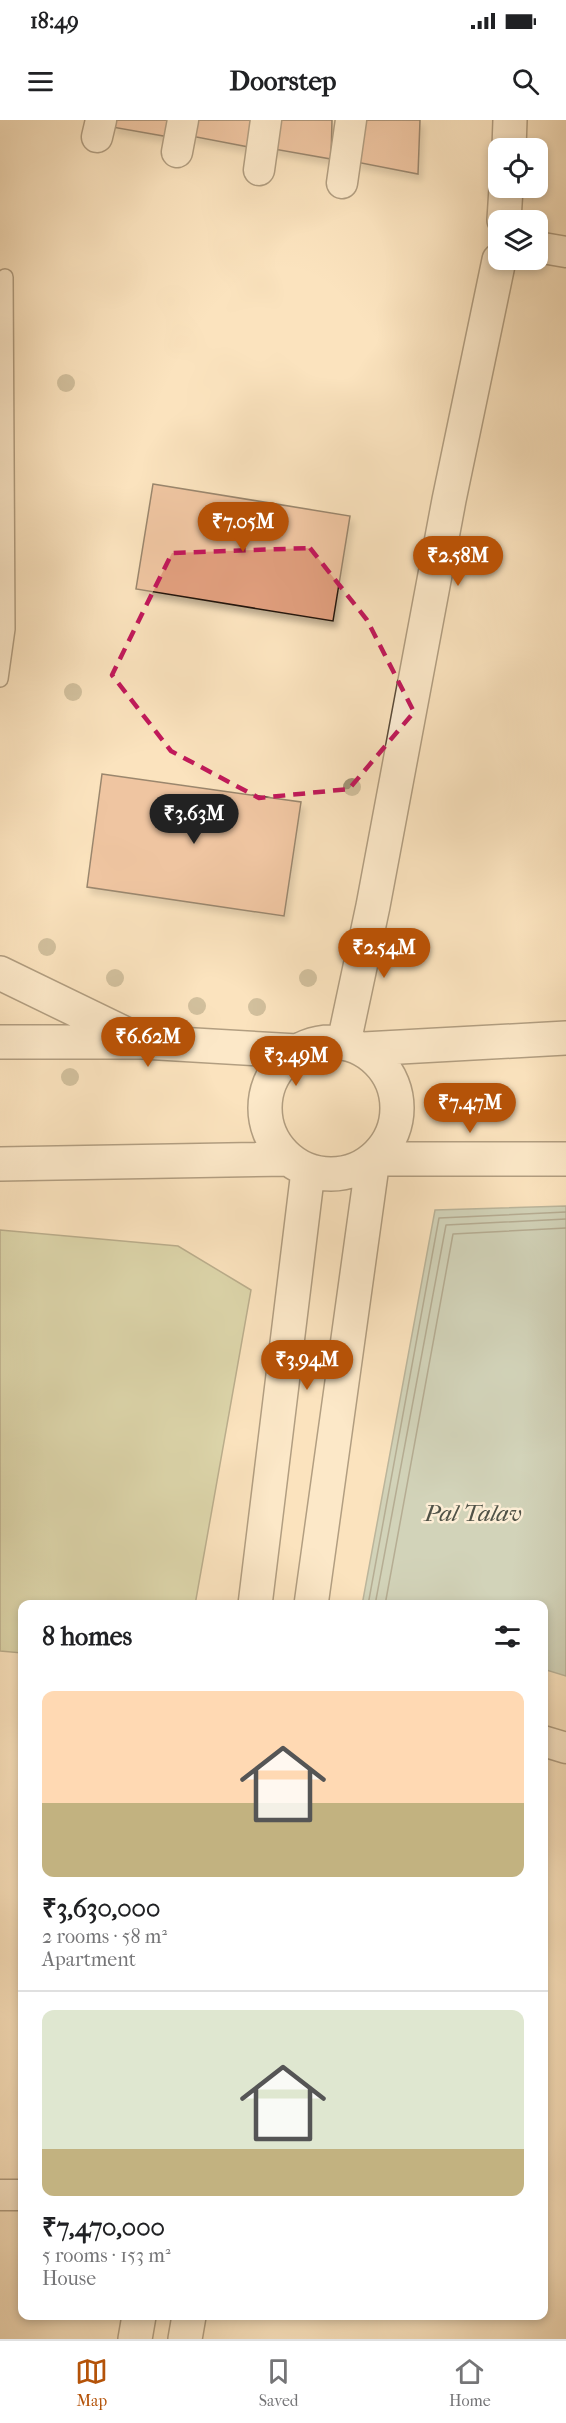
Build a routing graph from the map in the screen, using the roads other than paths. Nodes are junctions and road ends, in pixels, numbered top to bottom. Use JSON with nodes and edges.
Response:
{"nodes":[{"id":1,"x":183,"y":120,"type":"edge"},
{"id":2,"x":266,"y":120,"type":"edge"},
{"id":3,"x":351,"y":120,"type":"edge"},
{"id":4,"x":510,"y":120,"type":"edge"},
{"id":5,"x":509,"y":138,"type":"edge"},
{"id":6,"x":177,"y":152,"type":"dead end"},
{"id":7,"x":260,"y":170,"type":"dead end"},
{"id":8,"x":342,"y":183,"type":"dead end"},
{"id":9,"x":548,"y":249,"type":"edge"},
{"id":10,"x":566,"y":252,"type":"edge"},
{"id":11,"x":497,"y":270,"type":"edge"},
{"id":12,"x":4,"y":277,"type":"dead end"},
{"id":13,"x":0,"y":679,"type":"edge"},
{"id":14,"x":0,"y":973,"type":"edge"},
{"id":15,"x":566,"y":1038,"type":"edge"},
{"id":16,"x":0,"y":1042,"type":"edge"},
{"id":17,"x":143,"y":1042,"type":"junction"},
{"id":18,"x":354,"y":1046,"type":"junction"},
{"id":19,"x":297,"y":1051,"type":"junction"},
{"id":20,"x":373,"y":1159,"type":"junction"},
{"id":21,"x":566,"y":1159,"type":"edge"},
{"id":22,"x":0,"y":1164,"type":"edge"},
{"id":23,"x":298,"y":1165,"type":"junction"},
{"id":24,"x":255,"y":1600,"type":"edge"},
{"id":25,"x":312,"y":1600,"type":"edge"},
{"id":26,"x":548,"y":1743,"type":"edge"},
{"id":27,"x":566,"y":1748,"type":"edge"},
{"id":28,"x":0,"y":2194,"type":"edge"},
{"id":29,"x":18,"y":2195,"type":"edge"},
{"id":30,"x":138,"y":2320,"type":"edge"},
{"id":31,"x":188,"y":2320,"type":"edge"},
{"id":32,"x":135,"y":2339,"type":"edge"},
{"id":33,"x":184,"y":2339,"type":"edge"}],
"edges":[{"from":1,"to":6,"type":"street"},
{"from":2,"to":7,"type":"street"},
{"from":3,"to":8,"type":"street"},
{"from":4,"to":5,"type":"street"},
{"from":9,"to":10,"type":"street"},
{"from":11,"to":18,"type":"street"},
{"from":12,"to":13,"type":"lane"},
{"from":14,"to":17,"type":"street"},
{"from":15,"to":18,"type":"street"},
{"from":16,"to":17,"type":"street"},
{"from":17,"to":19,"type":"street"},
{"from":18,"to":19,"type":"street"},
{"from":18,"to":20,"type":"street"},
{"from":19,"to":23,"type":"street"},
{"from":20,"to":21,"type":"street"},
{"from":20,"to":23,"type":"street"},
{"from":20,"to":25,"type":"street"},
{"from":22,"to":23,"type":"street"},
{"from":23,"to":24,"type":"street"},
{"from":26,"to":27,"type":"street"},
{"from":28,"to":29,"type":"street"},
{"from":30,"to":32,"type":"street"},
{"from":31,"to":33,"type":"street"}]}
